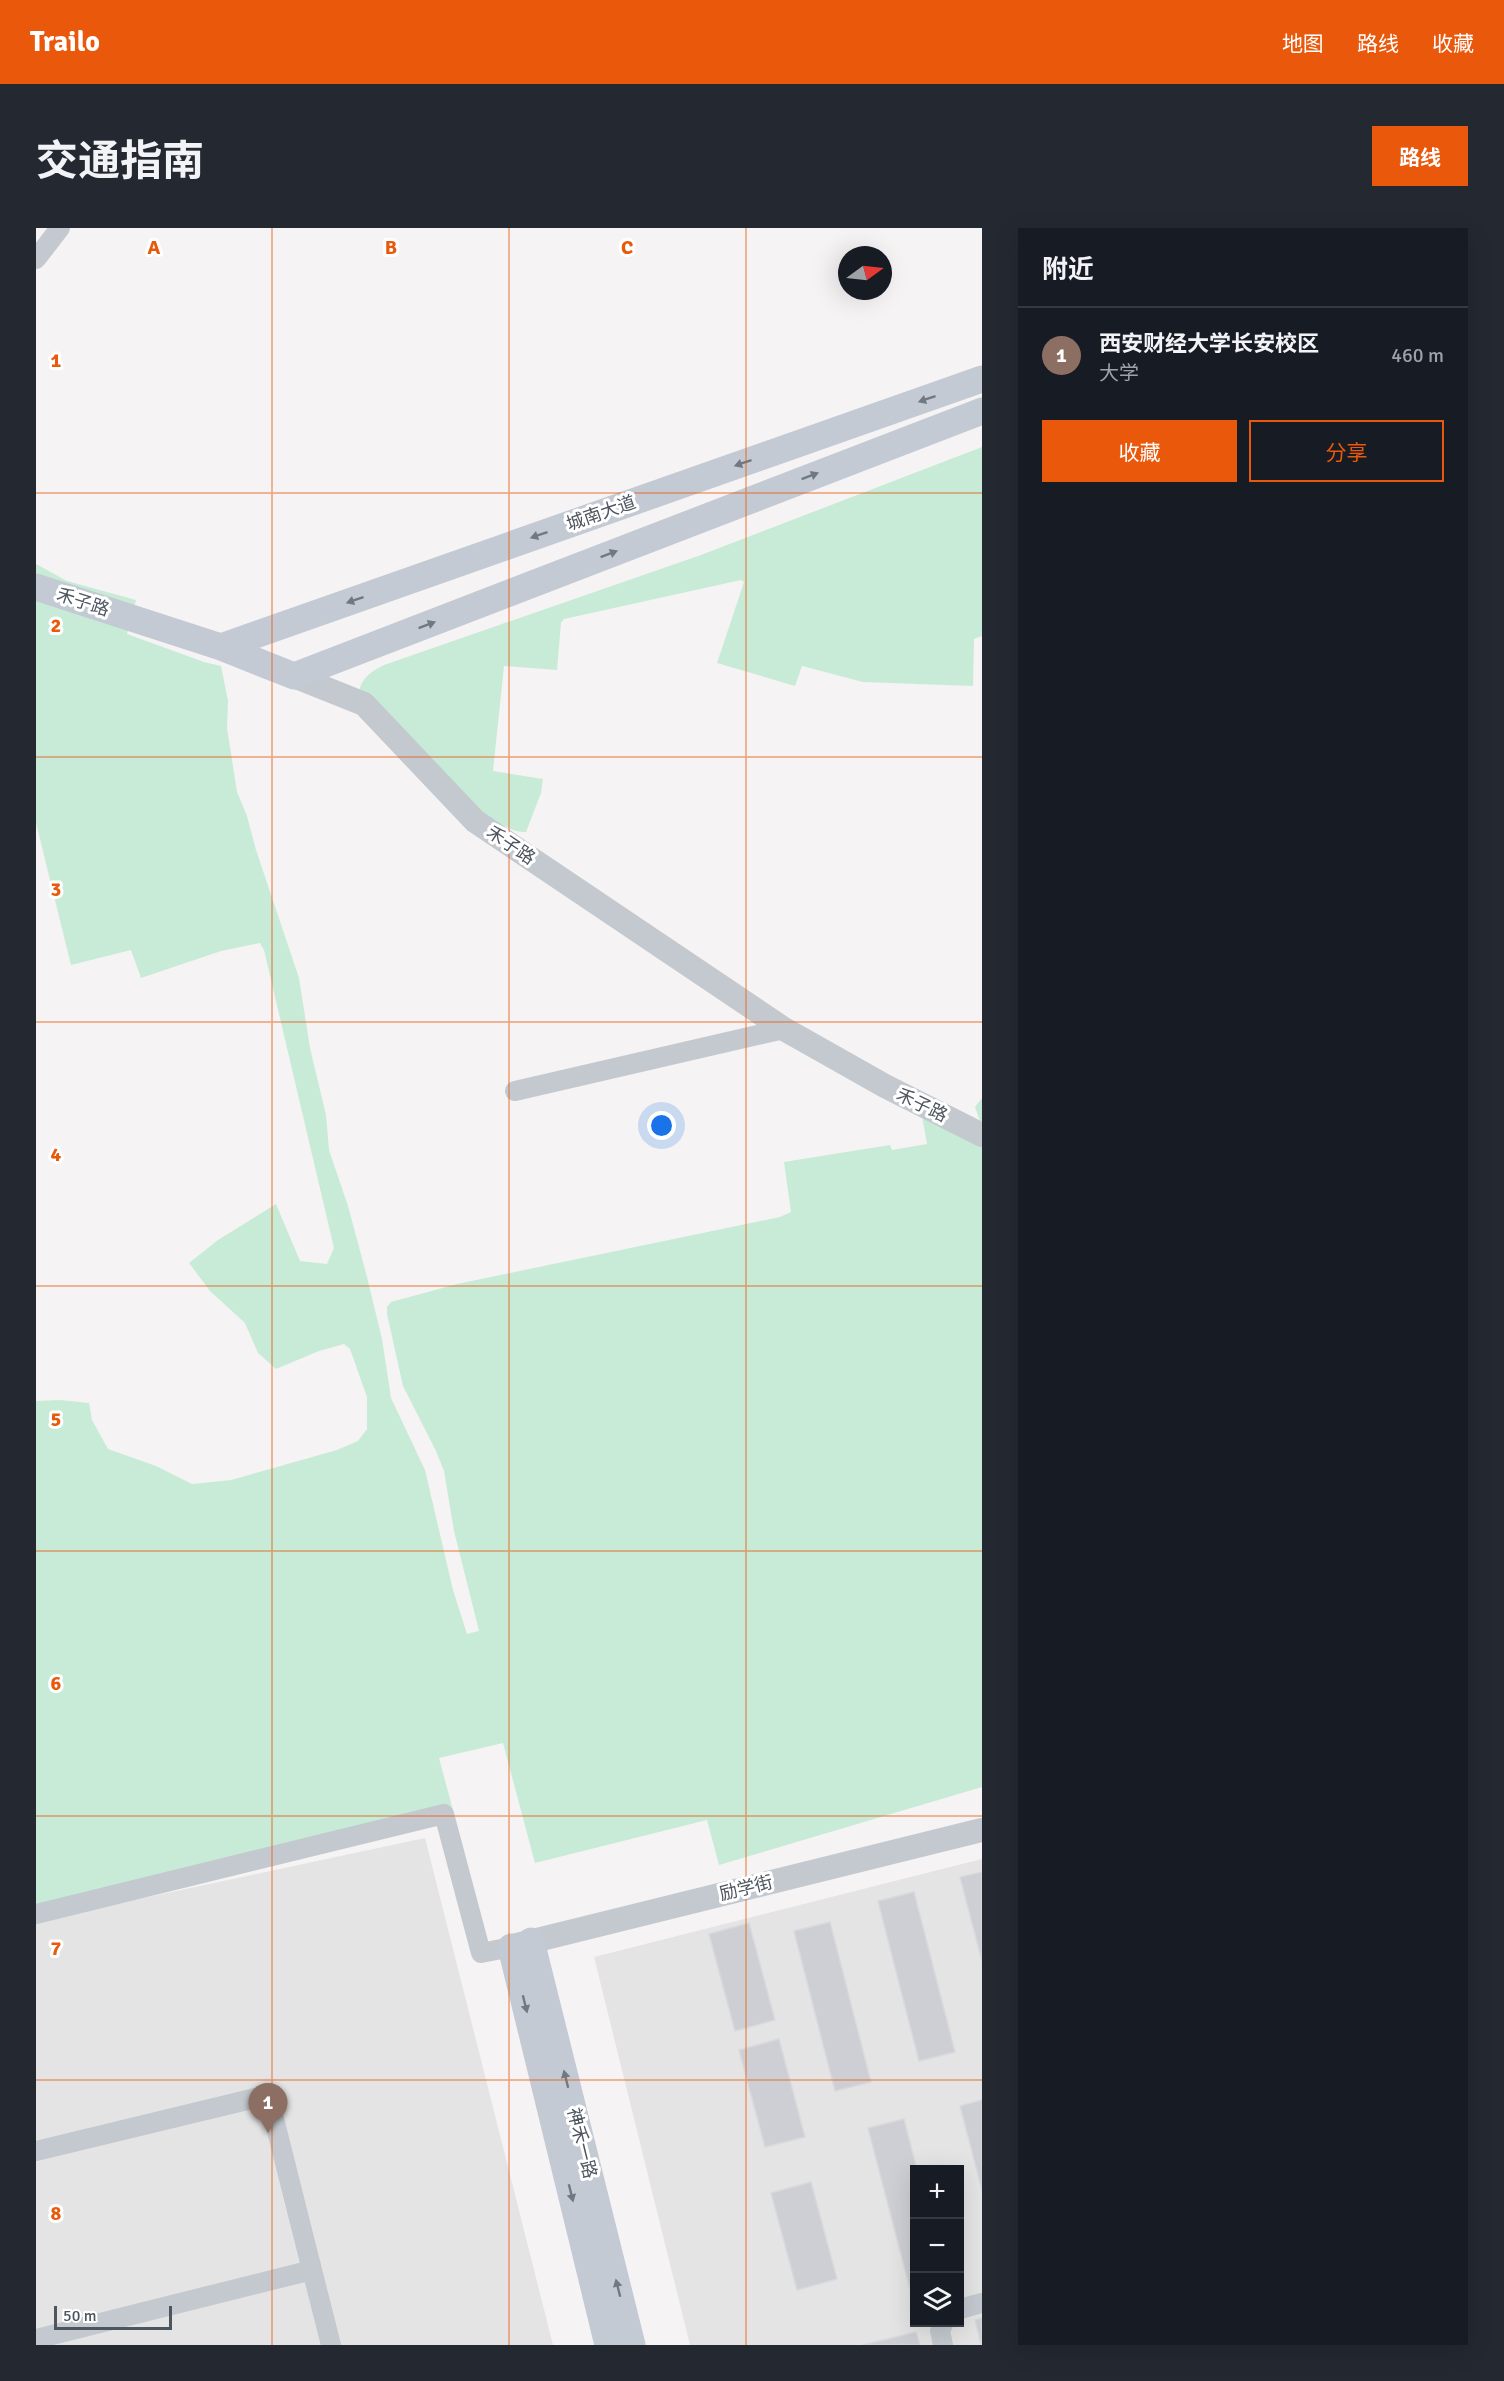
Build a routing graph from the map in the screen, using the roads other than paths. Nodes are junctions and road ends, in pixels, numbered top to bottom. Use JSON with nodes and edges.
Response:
{"nodes":[{"id":1,"x":60,"y":228,"type":"edge"},
{"id":2,"x":36,"y":259,"type":"edge"},
{"id":3,"x":982,"y":379,"type":"edge"},
{"id":4,"x":982,"y":411,"type":"edge"},
{"id":5,"x":36,"y":587,"type":"edge"},
{"id":6,"x":221,"y":647,"type":"junction"},
{"id":7,"x":294,"y":676,"type":"junction"},
{"id":8,"x":784,"y":1029,"type":"junction"},
{"id":9,"x":515,"y":1091,"type":"dead end"},
{"id":10,"x":982,"y":1135,"type":"edge"},
{"id":11,"x":982,"y":1830,"type":"edge"},
{"id":12,"x":36,"y":1914,"type":"edge"},
{"id":13,"x":521,"y":1944,"type":"junction"},
{"id":14,"x":36,"y":2151,"type":"edge"},
{"id":15,"x":312,"y":2270,"type":"junction"},
{"id":16,"x":982,"y":2303,"type":"edge"},
{"id":17,"x":964,"y":2308,"type":"edge"},
{"id":18,"x":942,"y":2327,"type":"edge"},
{"id":19,"x":36,"y":2339,"type":"edge"},
{"id":20,"x":331,"y":2345,"type":"edge"},
{"id":21,"x":608,"y":2345,"type":"edge"},
{"id":22,"x":632,"y":2345,"type":"edge"},
{"id":23,"x":944,"y":2345,"type":"edge"}],
"edges":[{"from":1,"to":2,"type":"street"},
{"from":3,"to":6,"type":"main road","name":"城南大道","one_way":true},
{"from":7,"to":4,"type":"main road","one_way":true},
{"from":5,"to":6,"type":"main road","name":"禾子路"},
{"from":6,"to":7,"type":"main road","name":"禾子路"},
{"from":7,"to":8,"type":"street","name":"禾子路"},
{"from":8,"to":9,"type":"street"},
{"from":8,"to":10,"type":"street","name":"禾子路"},
{"from":11,"to":13,"type":"street","name":"励学街"},
{"from":12,"to":13,"type":"street"},
{"from":13,"to":21,"type":"main road","name":"神禾一路","one_way":true},
{"from":22,"to":13,"type":"main road","name":"神禾一路","one_way":true},
{"from":14,"to":15,"type":"street"},
{"from":15,"to":19,"type":"street"},
{"from":15,"to":20,"type":"street"},
{"from":16,"to":17,"type":"street"},
{"from":18,"to":23,"type":"street"}]}
